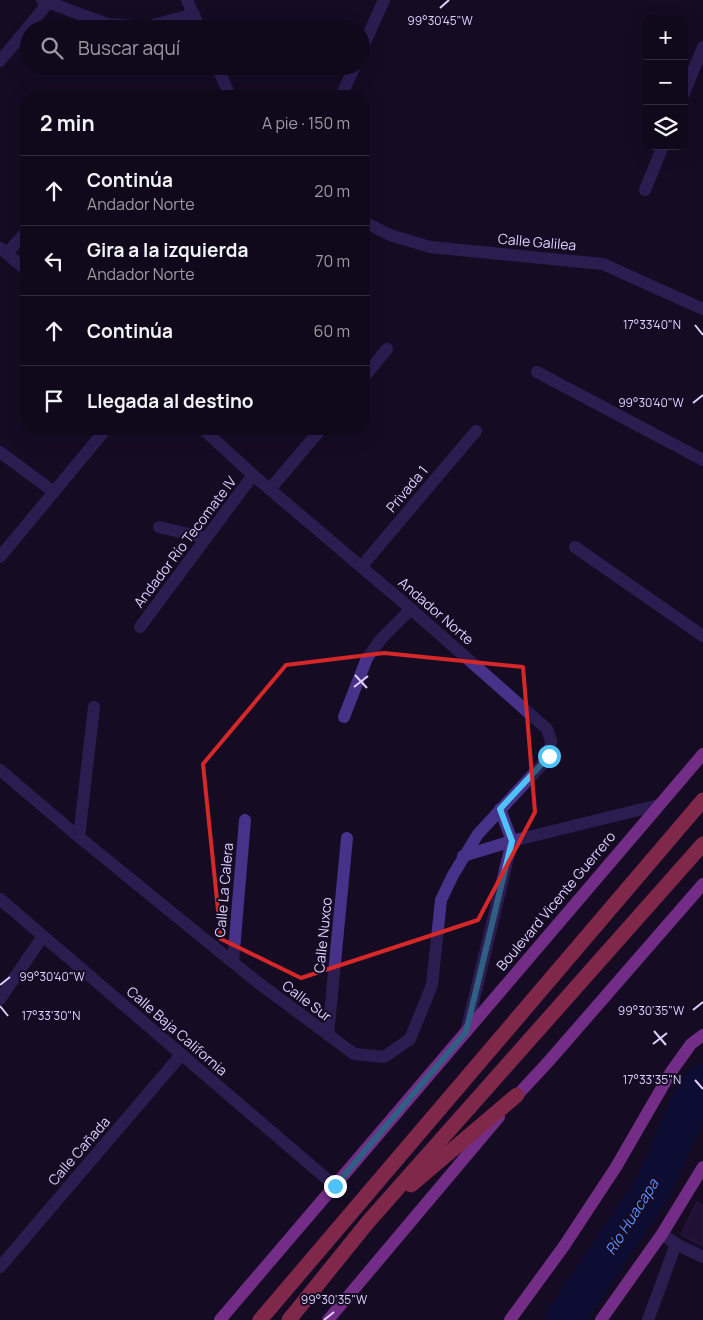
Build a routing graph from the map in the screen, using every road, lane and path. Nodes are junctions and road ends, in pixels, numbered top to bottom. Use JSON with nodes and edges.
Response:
{"nodes":[{"id":1,"x":187,"y":0,"type":"edge"},
{"id":2,"x":384,"y":0,"type":"edge"},
{"id":3,"x":45,"y":1,"type":"edge"},
{"id":4,"x":194,"y":14,"type":"junction"},
{"id":5,"x":31,"y":20,"type":"edge"},
{"id":6,"x":96,"y":20,"type":"edge"},
{"id":7,"x":172,"y":20,"type":"edge"},
{"id":8,"x":196,"y":20,"type":"edge"},
{"id":9,"x":370,"y":32,"type":"edge"},
{"id":10,"x":20,"y":34,"type":"edge"},
{"id":11,"x":703,"y":47,"type":"edge"},
{"id":12,"x":0,"y":61,"type":"edge"},
{"id":13,"x":220,"y":75,"type":"edge"},
{"id":14,"x":351,"y":75,"type":"edge"},
{"id":15,"x":688,"y":83,"type":"edge"},
{"id":16,"x":227,"y":90,"type":"edge"},
{"id":17,"x":344,"y":90,"type":"edge"},
{"id":18,"x":661,"y":150,"type":"edge"},
{"id":19,"x":645,"y":190,"type":"dead end"},
{"id":20,"x":370,"y":225,"type":"edge"},
{"id":21,"x":20,"y":237,"type":"edge"},
{"id":22,"x":4,"y":250,"type":"edge"},
{"id":23,"x":20,"y":265,"type":"edge"},
{"id":24,"x":703,"y":309,"type":"edge"},
{"id":25,"x":387,"y":349,"type":"dead end"},
{"id":26,"x":370,"y":370,"type":"edge"},
{"id":27,"x":537,"y":372,"type":"dead end"},
{"id":28,"x":476,"y":431,"type":"dead end"},
{"id":29,"x":101,"y":435,"type":"edge"},
{"id":30,"x":210,"y":435,"type":"edge"},
{"id":31,"x":316,"y":435,"type":"edge"},
{"id":32,"x":0,"y":452,"type":"edge"},
{"id":33,"x":703,"y":460,"type":"edge"},
{"id":34,"x":253,"y":475,"type":"junction"},
{"id":35,"x":270,"y":489,"type":"junction"},
{"id":36,"x":54,"y":492,"type":"junction"},
{"id":37,"x":159,"y":527,"type":"dead end"},
{"id":38,"x":206,"y":538,"type":"junction"},
{"id":39,"x":576,"y":547,"type":"dead end"},
{"id":40,"x":0,"y":557,"type":"edge"},
{"id":41,"x":361,"y":567,"type":"junction"},
{"id":42,"x":411,"y":609,"type":"junction"},
{"id":43,"x":140,"y":627,"type":"dead end"},
{"id":44,"x":703,"y":636,"type":"edge"},
{"id":45,"x":94,"y":707,"type":"dead end"},
{"id":46,"x":344,"y":716,"type":"dead end"},
{"id":47,"x":703,"y":754,"type":"edge"},
{"id":48,"x":0,"y":770,"type":"edge"},
{"id":49,"x":703,"y":800,"type":"edge"},
{"id":50,"x":659,"y":805,"type":"junction"},
{"id":51,"x":500,"y":809,"type":"junction"},
{"id":52,"x":245,"y":820,"type":"dead end"},
{"id":53,"x":79,"y":837,"type":"junction"},
{"id":54,"x":347,"y":838,"type":"dead end"},
{"id":55,"x":512,"y":841,"type":"junction"},
{"id":56,"x":703,"y":844,"type":"edge"},
{"id":57,"x":463,"y":856,"type":"junction"},
{"id":58,"x":703,"y":884,"type":"edge"},
{"id":59,"x":0,"y":899,"type":"edge"},
{"id":60,"x":43,"y":936,"type":"junction"},
{"id":61,"x":233,"y":962,"type":"junction"},
{"id":62,"x":0,"y":999,"type":"edge"},
{"id":63,"x":466,"y":1032,"type":"junction"},
{"id":64,"x":328,"y":1035,"type":"junction"},
{"id":65,"x":703,"y":1035,"type":"edge"},
{"id":66,"x":181,"y":1055,"type":"junction"},
{"id":67,"x":517,"y":1095,"type":"junction"},
{"id":68,"x":703,"y":1167,"type":"edge"},
{"id":69,"x":335,"y":1186,"type":"junction"},
{"id":70,"x":368,"y":1222,"type":"junction"},
{"id":71,"x":662,"y":1234,"type":"junction"},
{"id":72,"x":676,"y":1244,"type":"junction"},
{"id":73,"x":703,"y":1257,"type":"edge"},
{"id":74,"x":0,"y":1266,"type":"edge"},
{"id":75,"x":220,"y":1320,"type":"edge"},
{"id":76,"x":260,"y":1320,"type":"edge"},
{"id":77,"x":289,"y":1320,"type":"edge"},
{"id":78,"x":328,"y":1320,"type":"edge"},
{"id":79,"x":510,"y":1320,"type":"edge"},
{"id":80,"x":601,"y":1320,"type":"edge"},
{"id":81,"x":648,"y":1320,"type":"edge"}],
"edges":[{"from":1,"to":4,"type":"street"},
{"from":2,"to":9,"type":"street"},
{"from":3,"to":5,"type":"street"},
{"from":3,"to":6,"type":"street"},
{"from":4,"to":7,"type":"street"},
{"from":4,"to":8,"type":"street"},
{"from":10,"to":12,"type":"street"},
{"from":11,"to":15,"type":"street"},
{"from":13,"to":16,"type":"street"},
{"from":14,"to":17,"type":"street"},
{"from":18,"to":19,"type":"street"},
{"from":20,"to":24,"type":"street","name":"Calle Galilea"},
{"from":21,"to":22,"type":"street"},
{"from":22,"to":23,"type":"street"},
{"from":25,"to":26,"type":"street"},
{"from":27,"to":33,"type":"street"},
{"from":28,"to":41,"type":"street","name":"Privada 1"},
{"from":29,"to":36,"type":"street"},
{"from":30,"to":34,"type":"street","name":"Andador Norte"},
{"from":31,"to":35,"type":"street"},
{"from":32,"to":36,"type":"street"},
{"from":34,"to":35,"type":"street","name":"Andador Norte"},
{"from":34,"to":38,"type":"street","name":"Andador Río Tecomate IV"},
{"from":35,"to":41,"type":"street","name":"Andador Norte"},
{"from":36,"to":40,"type":"street"},
{"from":37,"to":38,"type":"street"},
{"from":38,"to":43,"type":"street","name":"Andador Río Tecomate IV"},
{"from":39,"to":44,"type":"street"},
{"from":41,"to":42,"type":"street","name":"Andador Norte"},
{"from":42,"to":46,"type":"street"},
{"from":42,"to":51,"type":"street","name":"Andador Norte"},
{"from":45,"to":53,"type":"street"},
{"from":47,"to":50,"type":"main road","name":"Boulevard Vicente Guerrero"},
{"from":48,"to":53,"type":"street","name":"Calle Sur"},
{"from":49,"to":76,"type":"highway"},
{"from":50,"to":55,"type":"street"},
{"from":50,"to":63,"type":"main road","name":"Boulevard Vicente Guerrero"},
{"from":51,"to":55,"type":"street"},
{"from":51,"to":57,"type":"street","name":"Calle Sur"},
{"from":52,"to":61,"type":"street","name":"Calle La Calera"},
{"from":53,"to":61,"type":"street","name":"Calle Sur"},
{"from":54,"to":64,"type":"street","name":"Calle Nuxco"},
{"from":55,"to":57,"type":"street"},
{"from":55,"to":63,"type":"street"},
{"from":56,"to":70,"type":"highway"},
{"from":57,"to":64,"type":"street","name":"Calle Sur"},
{"from":58,"to":67,"type":"main road"},
{"from":59,"to":60,"type":"street","name":"Calle Baja California"},
{"from":60,"to":62,"type":"street"},
{"from":60,"to":66,"type":"street","name":"Calle Baja California"},
{"from":61,"to":64,"type":"street","name":"Calle Sur"},
{"from":63,"to":69,"type":"main road","name":"Boulevard Vicente Guerrero"},
{"from":65,"to":79,"type":"main road"},
{"from":66,"to":69,"type":"street","name":"Calle Baja California"},
{"from":66,"to":74,"type":"street","name":"Calle Cañada"},
{"from":67,"to":70,"type":"highway"},
{"from":67,"to":78,"type":"main road"},
{"from":68,"to":71,"type":"main road"},
{"from":69,"to":75,"type":"main road","name":"Boulevard Vicente Guerrero"},
{"from":70,"to":77,"type":"highway"},
{"from":71,"to":72,"type":"street"},
{"from":71,"to":80,"type":"main road"},
{"from":72,"to":73,"type":"street"},
{"from":72,"to":81,"type":"street"}]}
